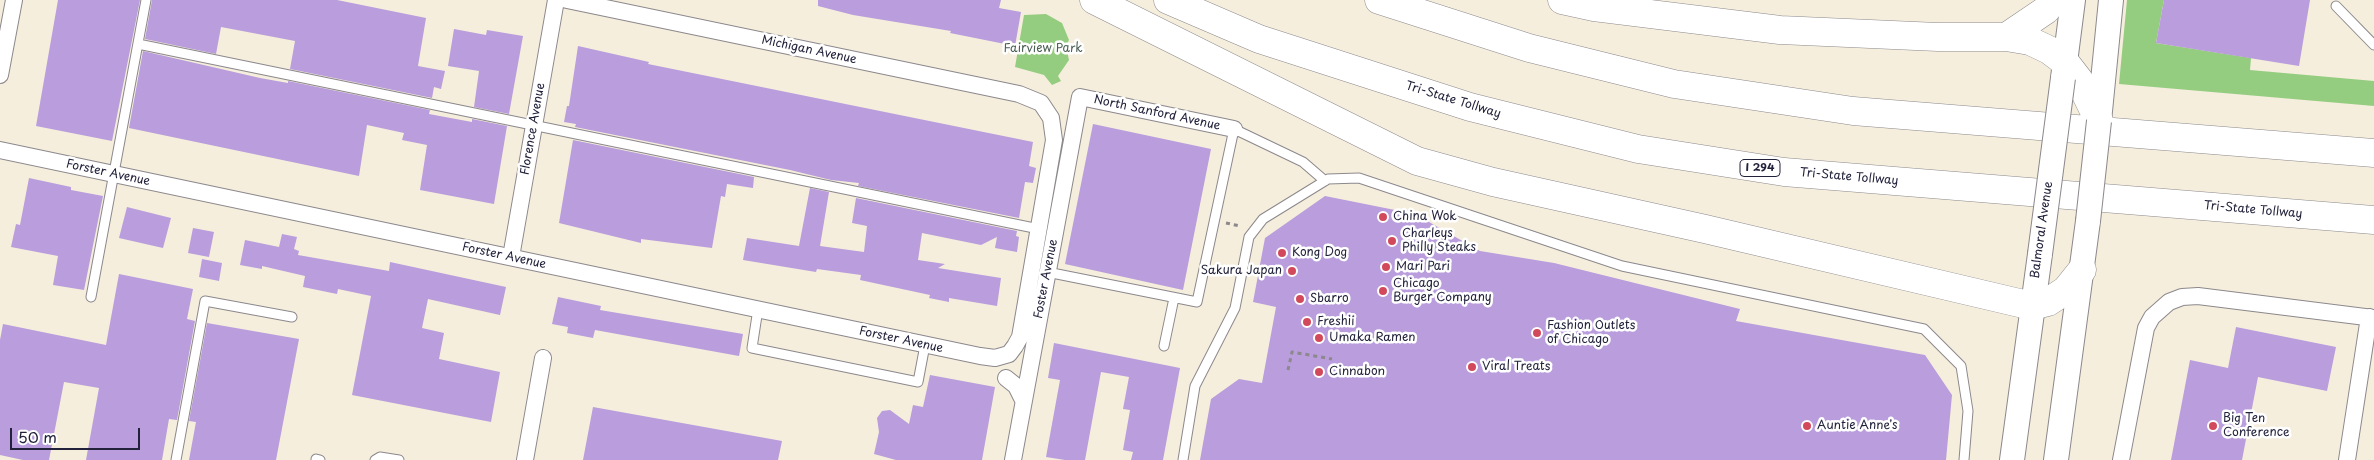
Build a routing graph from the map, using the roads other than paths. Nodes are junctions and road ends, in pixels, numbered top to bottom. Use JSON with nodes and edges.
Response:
{"nodes":[{"id":1,"x":14,"y":0,"type":"edge"},
{"id":2,"x":146,"y":0,"type":"edge"},
{"id":3,"x":556,"y":0,"type":"edge"},
{"id":4,"x":567,"y":0,"type":"edge"},
{"id":5,"x":1094,"y":0,"type":"edge"},
{"id":6,"x":1168,"y":0,"type":"edge"},
{"id":7,"x":1379,"y":0,"type":"edge"},
{"id":8,"x":1562,"y":0,"type":"edge"},
{"id":9,"x":2054,"y":0,"type":"edge"},
{"id":10,"x":2073,"y":0,"type":"edge"},
{"id":11,"x":2111,"y":0,"type":"edge"},
{"id":12,"x":2336,"y":6,"type":"dead end"},
{"id":13,"x":2006,"y":37,"type":"junction"},
{"id":14,"x":138,"y":44,"type":"junction"},
{"id":15,"x":2374,"y":45,"type":"edge"},
{"id":16,"x":0,"y":75,"type":"edge"},
{"id":17,"x":2078,"y":75,"type":"junction"},
{"id":18,"x":1080,"y":97,"type":"joint"},
{"id":19,"x":1046,"y":109,"type":"joint"},
{"id":20,"x":2099,"y":121,"type":"joint"},
{"id":21,"x":534,"y":126,"type":"junction"},
{"id":22,"x":1234,"y":129,"type":"junction"},
{"id":23,"x":0,"y":150,"type":"edge"},
{"id":24,"x":2374,"y":153,"type":"edge"},
{"id":25,"x":115,"y":174,"type":"junction"},
{"id":26,"x":1325,"y":181,"type":"junction"},
{"id":27,"x":2374,"y":220,"type":"edge"},
{"id":28,"x":1039,"y":229,"type":"junction"},
{"id":29,"x":511,"y":257,"type":"junction"},
{"id":30,"x":2083,"y":264,"type":"junction"},
{"id":31,"x":1047,"y":272,"type":"junction"},
{"id":32,"x":91,"y":297,"type":"dead end"},
{"id":33,"x":1174,"y":298,"type":"junction"},
{"id":34,"x":2032,"y":306,"type":"junction"},
{"id":35,"x":758,"y":310,"type":"junction"},
{"id":36,"x":292,"y":317,"type":"dead end"},
{"id":37,"x":2368,"y":317,"type":"edge"},
{"id":38,"x":925,"y":345,"type":"junction"},
{"id":39,"x":1164,"y":346,"type":"dead end"},
{"id":40,"x":1009,"y":354,"type":"joint"},
{"id":41,"x":543,"y":358,"type":"dead end"},
{"id":42,"x":1006,"y":378,"type":"dead end"},
{"id":43,"x":1023,"y":400,"type":"junction"},
{"id":44,"x":176,"y":460,"type":"edge"},
{"id":45,"x":375,"y":460,"type":"edge"},
{"id":46,"x":400,"y":460,"type":"edge"},
{"id":47,"x":525,"y":460,"type":"edge"},
{"id":48,"x":1012,"y":460,"type":"edge"},
{"id":49,"x":1183,"y":460,"type":"edge"},
{"id":50,"x":1964,"y":460,"type":"edge"},
{"id":51,"x":2012,"y":460,"type":"edge"},
{"id":52,"x":2056,"y":460,"type":"edge"},
{"id":53,"x":2121,"y":460,"type":"edge"},
{"id":54,"x":2347,"y":460,"type":"edge"}],
"edges":[{"from":1,"to":16,"type":"street"},
{"from":2,"to":14,"type":"lane"},
{"from":3,"to":21,"type":"street","name":"Florence Avenue"},
{"from":4,"to":19,"type":"street","name":"Michigan Avenue"},
{"from":5,"to":34,"type":"highway"},
{"from":6,"to":27,"type":"highway","name":"Tri-State Tollway","number":"I 294"},
{"from":7,"to":24,"type":"highway"},
{"from":8,"to":13,"type":"highway"},
{"from":9,"to":13,"type":"highway"},
{"from":10,"to":17,"type":"street","name":"Balmoral Avenue"},
{"from":11,"to":17,"type":"street","name":"Balmoral Avenue"},
{"from":12,"to":15,"type":"lane"},
{"from":13,"to":17,"type":"highway"},
{"from":14,"to":21,"type":"lane"},
{"from":14,"to":25,"type":"lane"},
{"from":17,"to":20,"type":"highway"},
{"from":17,"to":34,"type":"street","name":"Balmoral Avenue","bridge":true},
{"from":18,"to":22,"type":"street","name":"North Sanford Avenue"},
{"from":18,"to":31,"type":"street","name":"Foster Avenue"},
{"from":19,"to":28,"type":"street","name":"Foster Avenue"},
{"from":20,"to":30,"type":"street","bridge":true},
{"from":21,"to":28,"type":"lane"},
{"from":21,"to":29,"type":"street","name":"Florence Avenue"},
{"from":22,"to":26,"type":"lane"},
{"from":22,"to":33,"type":"lane"},
{"from":23,"to":25,"type":"street","name":"Forster Avenue"},
{"from":25,"to":29,"type":"street","name":"Forster Avenue"},
{"from":25,"to":32,"type":"lane"},
{"from":26,"to":49,"type":"lane"},
{"from":26,"to":50,"type":"lane"},
{"from":28,"to":40,"type":"street","name":"Foster Avenue"},
{"from":29,"to":35,"type":"street","name":"Forster Avenue"},
{"from":30,"to":34,"type":"highway"},
{"from":30,"to":52,"type":"street"},
{"from":31,"to":33,"type":"lane"},
{"from":31,"to":43,"type":"street","name":"Foster Avenue"},
{"from":33,"to":39,"type":"lane"},
{"from":34,"to":51,"type":"street","name":"Balmoral Avenue"},
{"from":35,"to":38,"type":"street","name":"Forster Avenue"},
{"from":35,"to":38,"type":"lane"},
{"from":36,"to":44,"type":"lane"},
{"from":37,"to":53,"type":"street"},
{"from":37,"to":54,"type":"street"},
{"from":38,"to":40,"type":"street","name":"Forster Avenue"},
{"from":41,"to":47,"type":"street"},
{"from":42,"to":43,"type":"street"},
{"from":43,"to":48,"type":"street","name":"Foster Avenue"},
{"from":45,"to":46,"type":"lane"}]}
